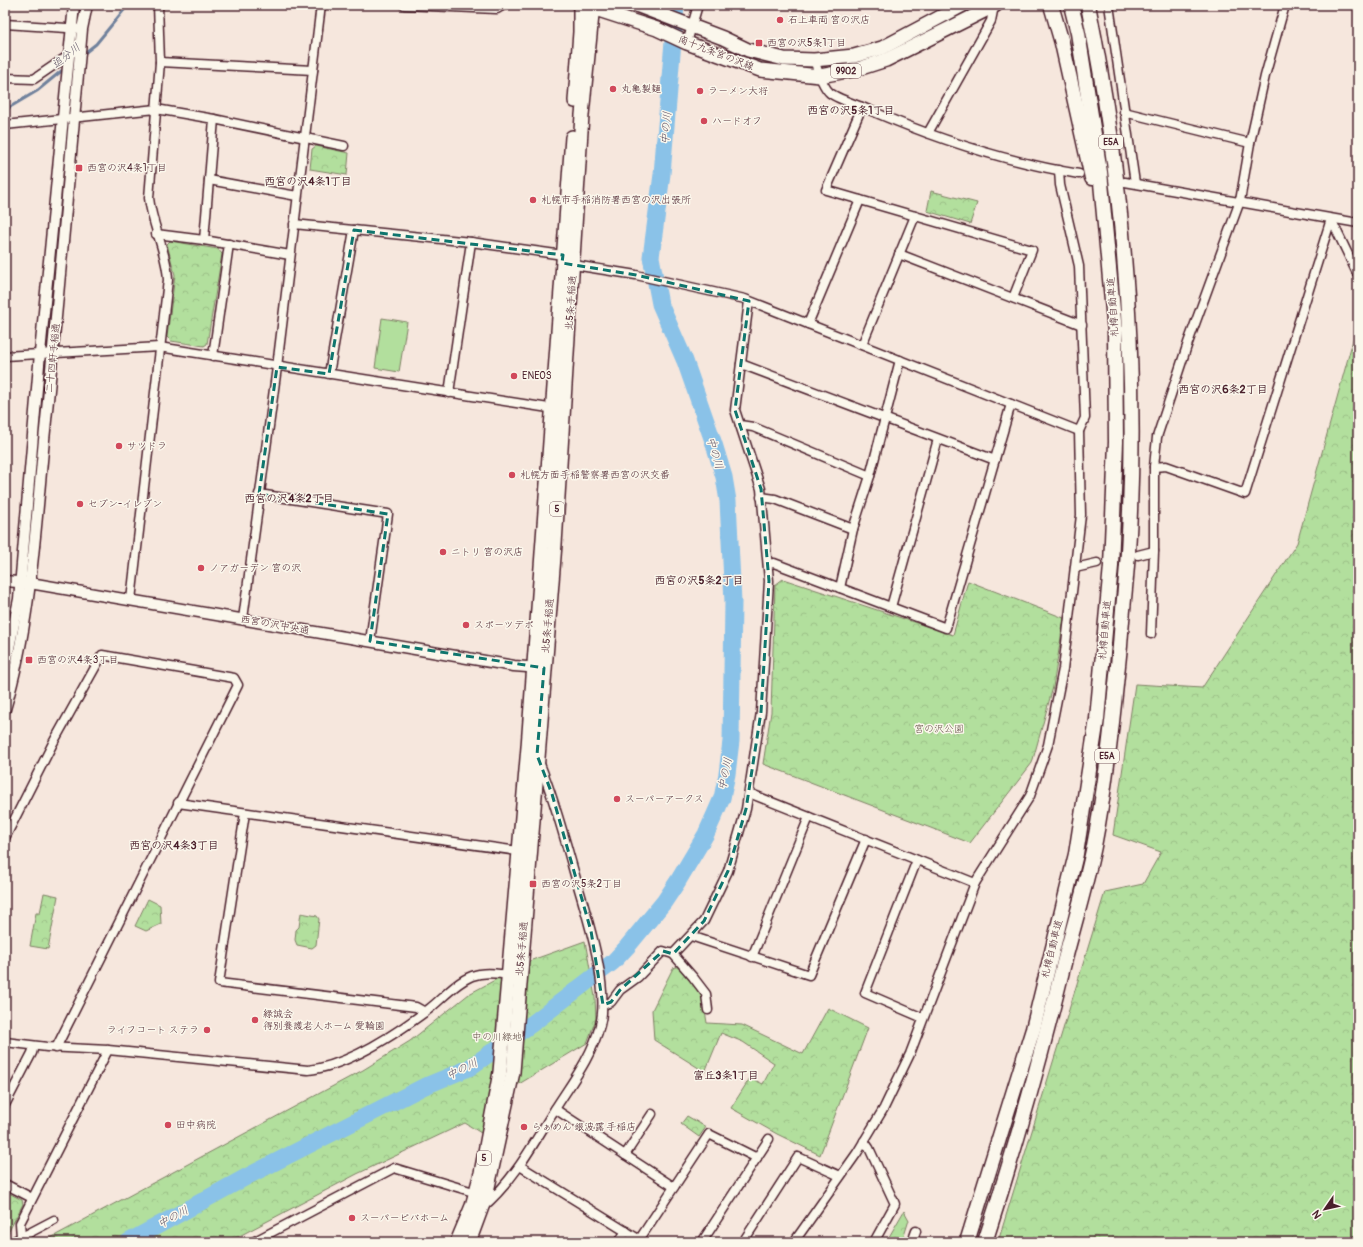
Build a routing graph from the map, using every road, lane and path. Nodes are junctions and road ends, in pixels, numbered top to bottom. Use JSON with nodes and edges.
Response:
{"nodes":[{"id":1,"x":74,"y":5,"type":"edge"},
{"id":2,"x":87,"y":5,"type":"edge"},
{"id":3,"x":158,"y":5,"type":"edge"},
{"id":4,"x":321,"y":5,"type":"edge"},
{"id":5,"x":404,"y":5,"type":"edge"},
{"id":6,"x":504,"y":5,"type":"edge"},
{"id":7,"x":580,"y":5,"type":"edge"},
{"id":8,"x":636,"y":5,"type":"edge"},
{"id":9,"x":698,"y":5,"type":"edge"},
{"id":10,"x":964,"y":5,"type":"edge"},
{"id":11,"x":1051,"y":5,"type":"edge"},
{"id":12,"x":1071,"y":5,"type":"edge"},
{"id":13,"x":1088,"y":5,"type":"edge"},
{"id":14,"x":1109,"y":5,"type":"edge"},
{"id":15,"x":1285,"y":5,"type":"edge"},
{"id":16,"x":995,"y":6,"type":"edge"},
{"id":17,"x":589,"y":7,"type":"edge"},
{"id":18,"x":5,"y":24,"type":"edge"},
{"id":19,"x":692,"y":26,"type":"junction"},
{"id":20,"x":77,"y":28,"type":"junction"},
{"id":21,"x":687,"y":43,"type":"junction"},
{"id":22,"x":81,"y":46,"type":"junction"},
{"id":23,"x":69,"y":58,"type":"junction"},
{"id":24,"x":814,"y":60,"type":"junction"},
{"id":25,"x":160,"y":62,"type":"junction"},
{"id":26,"x":313,"y":70,"type":"junction"},
{"id":27,"x":820,"y":76,"type":"junction"},
{"id":28,"x":5,"y":78,"type":"edge"},
{"id":29,"x":862,"y":107,"type":"junction"},
{"id":30,"x":156,"y":109,"type":"junction"},
{"id":31,"x":1124,"y":112,"type":"junction"},
{"id":32,"x":74,"y":118,"type":"junction"},
{"id":33,"x":63,"y":119,"type":"junction"},
{"id":34,"x":214,"y":119,"type":"junction"},
{"id":35,"x":5,"y":125,"type":"edge"},
{"id":36,"x":928,"y":133,"type":"junction"},
{"id":37,"x":304,"y":138,"type":"junction"},
{"id":38,"x":1250,"y":143,"type":"junction"},
{"id":39,"x":344,"y":146,"type":"dead end"},
{"id":40,"x":1059,"y":170,"type":"junction"},
{"id":41,"x":1079,"y":174,"type":"dead end"},
{"id":42,"x":209,"y":180,"type":"junction"},
{"id":43,"x":1125,"y":182,"type":"dead end"},
{"id":44,"x":1135,"y":183,"type":"junction"},
{"id":45,"x":298,"y":196,"type":"junction"},
{"id":46,"x":860,"y":200,"type":"junction"},
{"id":47,"x":1240,"y":201,"type":"junction"},
{"id":48,"x":915,"y":216,"type":"junction"},
{"id":49,"x":1331,"y":219,"type":"junction"},
{"id":50,"x":1358,"y":223,"type":"edge"},
{"id":51,"x":294,"y":224,"type":"junction"},
{"id":52,"x":354,"y":230,"type":"junction"},
{"id":53,"x":156,"y":234,"type":"junction"},
{"id":54,"x":204,"y":240,"type":"junction"},
{"id":55,"x":471,"y":242,"type":"junction"},
{"id":56,"x":229,"y":244,"type":"junction"},
{"id":57,"x":899,"y":254,"type":"junction"},
{"id":58,"x":290,"y":255,"type":"junction"},
{"id":59,"x":563,"y":255,"type":"junction"},
{"id":60,"x":1109,"y":256,"type":"junction"},
{"id":61,"x":574,"y":265,"type":"junction"},
{"id":62,"x":1358,"y":275,"type":"edge"},
{"id":63,"x":1013,"y":298,"type":"junction"},
{"id":64,"x":749,"y":301,"type":"junction"},
{"id":65,"x":808,"y":324,"type":"junction"},
{"id":66,"x":1082,"y":325,"type":"junction"},
{"id":67,"x":862,"y":345,"type":"junction"},
{"id":68,"x":159,"y":347,"type":"junction"},
{"id":69,"x":54,"y":352,"type":"junction"},
{"id":70,"x":40,"y":353,"type":"junction"},
{"id":71,"x":5,"y":356,"type":"edge"},
{"id":72,"x":213,"y":356,"type":"junction"},
{"id":73,"x":900,"y":360,"type":"junction"},
{"id":74,"x":741,"y":364,"type":"junction"},
{"id":75,"x":277,"y":367,"type":"junction"},
{"id":76,"x":329,"y":374,"type":"junction"},
{"id":77,"x":449,"y":393,"type":"junction"},
{"id":78,"x":1011,"y":404,"type":"junction"},
{"id":79,"x":558,"y":409,"type":"junction"},
{"id":80,"x":885,"y":419,"type":"junction"},
{"id":81,"x":740,"y":425,"type":"junction"},
{"id":82,"x":1079,"y":431,"type":"junction"},
{"id":83,"x":938,"y":439,"type":"junction"},
{"id":84,"x":995,"y":460,"type":"junction"},
{"id":85,"x":1154,"y":467,"type":"junction"},
{"id":86,"x":870,"y":476,"type":"junction"},
{"id":87,"x":259,"y":494,"type":"junction"},
{"id":88,"x":761,"y":497,"type":"junction"},
{"id":89,"x":853,"y":529,"type":"junction"},
{"id":90,"x":1154,"y":551,"type":"junction"},
{"id":91,"x":1138,"y":555,"type":"dead end"},
{"id":92,"x":1097,"y":563,"type":"dead end"},
{"id":93,"x":768,"y":564,"type":"junction"},
{"id":94,"x":1075,"y":568,"type":"junction"},
{"id":95,"x":5,"y":580,"type":"edge"},
{"id":96,"x":19,"y":582,"type":"junction"},
{"id":97,"x":30,"y":583,"type":"junction"},
{"id":98,"x":840,"y":588,"type":"junction"},
{"id":99,"x":131,"y":600,"type":"junction"},
{"id":100,"x":891,"y":607,"type":"junction"},
{"id":101,"x":243,"y":619,"type":"junction"},
{"id":102,"x":1151,"y":634,"type":"dead end"},
{"id":103,"x":370,"y":641,"type":"junction"},
{"id":104,"x":5,"y":668,"type":"edge"},
{"id":105,"x":539,"y":668,"type":"junction"},
{"id":106,"x":5,"y":708,"type":"edge"},
{"id":107,"x":537,"y":755,"type":"junction"},
{"id":108,"x":749,"y":793,"type":"junction"},
{"id":109,"x":178,"y":803,"type":"junction"},
{"id":110,"x":245,"y":813,"type":"junction"},
{"id":111,"x":809,"y":817,"type":"junction"},
{"id":112,"x":5,"y":838,"type":"edge"},
{"id":113,"x":866,"y":839,"type":"junction"},
{"id":114,"x":518,"y":851,"type":"junction"},
{"id":115,"x":917,"y":860,"type":"junction"},
{"id":116,"x":975,"y":883,"type":"junction"},
{"id":117,"x":691,"y":936,"type":"junction"},
{"id":118,"x":673,"y":954,"type":"junction"},
{"id":119,"x":752,"y":956,"type":"junction"},
{"id":120,"x":514,"y":975,"type":"junction"},
{"id":121,"x":603,"y":1005,"type":"junction"},
{"id":122,"x":708,"y":1010,"type":"dead end"},
{"id":123,"x":425,"y":1012,"type":"junction"},
{"id":124,"x":923,"y":1018,"type":"junction"},
{"id":125,"x":5,"y":1042,"type":"edge"},
{"id":126,"x":34,"y":1046,"type":"junction"},
{"id":127,"x":56,"y":1048,"type":"junction"},
{"id":128,"x":108,"y":1050,"type":"junction"},
{"id":129,"x":5,"y":1105,"type":"edge"},
{"id":130,"x":555,"y":1109,"type":"junction"},
{"id":131,"x":652,"y":1114,"type":"dead end"},
{"id":132,"x":768,"y":1140,"type":"dead end"},
{"id":133,"x":864,"y":1141,"type":"junction"},
{"id":134,"x":625,"y":1155,"type":"junction"},
{"id":135,"x":757,"y":1158,"type":"junction"},
{"id":136,"x":520,"y":1166,"type":"junction"},
{"id":137,"x":840,"y":1176,"type":"junction"},
{"id":138,"x":5,"y":1184,"type":"edge"},
{"id":139,"x":674,"y":1187,"type":"junction"},
{"id":140,"x":32,"y":1198,"type":"junction"},
{"id":141,"x":482,"y":1199,"type":"junction"},
{"id":142,"x":54,"y":1220,"type":"dead end"},
{"id":143,"x":626,"y":1231,"type":"junction"},
{"id":144,"x":916,"y":1231,"type":"dead end"},
{"id":145,"x":21,"y":1237,"type":"junction"},
{"id":146,"x":641,"y":1241,"type":"edge"},
{"id":147,"x":12,"y":1242,"type":"edge"},
{"id":148,"x":253,"y":1242,"type":"edge"},
{"id":149,"x":457,"y":1242,"type":"edge"},
{"id":150,"x":469,"y":1242,"type":"edge"},
{"id":151,"x":619,"y":1242,"type":"edge"},
{"id":152,"x":702,"y":1242,"type":"edge"},
{"id":153,"x":744,"y":1242,"type":"edge"},
{"id":154,"x":794,"y":1242,"type":"edge"},
{"id":155,"x":874,"y":1242,"type":"edge"},
{"id":156,"x":912,"y":1242,"type":"edge"},
{"id":157,"x":967,"y":1242,"type":"edge"},
{"id":158,"x":985,"y":1242,"type":"edge"}],
"edges":[{"from":1,"to":20,"type":"street","name":"二十四軒手稲通"},
{"from":2,"to":20,"type":"street","name":"二十四軒手稲通"},
{"from":3,"to":25,"type":"street"},
{"from":4,"to":26,"type":"street"},
{"from":5,"to":6,"type":"street"},
{"from":7,"to":59,"type":"main road","name":"北5条手稲通","number":"5"},
{"from":8,"to":19,"type":"main road","name":"南十九条宮の沢線","number":"9902"},
{"from":9,"to":19,"type":"street"},
{"from":10,"to":24,"type":"main road","name":"南十九条宮の沢線","number":"9902"},
{"from":11,"to":60,"type":"highway"},
{"from":12,"to":60,"type":"highway","name":"札樽自動車道","number":"E5A"},
{"from":13,"to":158,"type":"highway","name":"札樽自動車道","number":"E5A"},
{"from":14,"to":31,"type":"street"},
{"from":15,"to":38,"type":"street"},
{"from":16,"to":27,"type":"main road","name":"南十九条宮の沢線","number":"9902"},
{"from":16,"to":36,"type":"street"},
{"from":17,"to":21,"type":"main road","name":"南十九条宮の沢線","number":"9902"},
{"from":17,"to":61,"type":"main road","name":"北5条手稲通","number":"5"},
{"from":18,"to":20,"type":"street"},
{"from":19,"to":21,"type":"street"},
{"from":19,"to":24,"type":"main road","name":"南十九条宮の沢線","number":"9902"},
{"from":20,"to":22,"type":"street","name":"二十四軒手稲通"},
{"from":20,"to":23,"type":"street","name":"二十四軒手稲通"},
{"from":21,"to":27,"type":"main road","name":"南十九条宮の沢線","number":"9902"},
{"from":22,"to":23,"type":"street"},
{"from":22,"to":32,"type":"street","name":"二十四軒手稲通"},
{"from":23,"to":28,"type":"street"},
{"from":23,"to":33,"type":"street","name":"二十四軒手稲通"},
{"from":24,"to":27,"type":"street"},
{"from":25,"to":26,"type":"street"},
{"from":25,"to":30,"type":"street"},
{"from":26,"to":37,"type":"street"},
{"from":27,"to":29,"type":"street"},
{"from":29,"to":36,"type":"street"},
{"from":29,"to":46,"type":"street"},
{"from":30,"to":32,"type":"street"},
{"from":30,"to":34,"type":"street"},
{"from":30,"to":53,"type":"street"},
{"from":31,"to":38,"type":"street"},
{"from":31,"to":44,"type":"street"},
{"from":32,"to":33,"type":"street"},
{"from":32,"to":69,"type":"street","name":"二十四軒手稲通"},
{"from":33,"to":35,"type":"street"},
{"from":33,"to":70,"type":"street","name":"二十四軒手稲通"},
{"from":34,"to":37,"type":"street"},
{"from":34,"to":42,"type":"street"},
{"from":36,"to":40,"type":"street"},
{"from":37,"to":39,"type":"street"},
{"from":37,"to":45,"type":"street"},
{"from":38,"to":47,"type":"street"},
{"from":40,"to":41,"type":"street"},
{"from":40,"to":66,"type":"street"},
{"from":42,"to":45,"type":"street"},
{"from":42,"to":54,"type":"street"},
{"from":43,"to":44,"type":"street"},
{"from":44,"to":47,"type":"street"},
{"from":45,"to":51,"type":"street"},
{"from":46,"to":48,"type":"street"},
{"from":46,"to":65,"type":"street"},
{"from":47,"to":49,"type":"street"},
{"from":47,"to":85,"type":"street"},
{"from":48,"to":57,"type":"street"},
{"from":48,"to":63,"type":"street"},
{"from":49,"to":50,"type":"street"},
{"from":49,"to":62,"type":"street"},
{"from":49,"to":85,"type":"street"},
{"from":51,"to":52,"type":"street"},
{"from":51,"to":58,"type":"street"},
{"from":52,"to":55,"type":"street"},
{"from":52,"to":76,"type":"street"},
{"from":53,"to":54,"type":"street"},
{"from":53,"to":68,"type":"street"},
{"from":54,"to":56,"type":"street"},
{"from":55,"to":59,"type":"street"},
{"from":55,"to":77,"type":"street"},
{"from":56,"to":58,"type":"street"},
{"from":56,"to":72,"type":"street"},
{"from":57,"to":63,"type":"street"},
{"from":57,"to":67,"type":"street"},
{"from":58,"to":75,"type":"street"},
{"from":59,"to":79,"type":"main road","name":"北5条手稲通","number":"5"},
{"from":60,"to":157,"type":"highway","name":"札樽自動車道","number":"E5A"},
{"from":61,"to":64,"type":"street"},
{"from":61,"to":79,"type":"main road","name":"北5条手稲通","number":"5"},
{"from":63,"to":66,"type":"street"},
{"from":64,"to":65,"type":"street"},
{"from":64,"to":74,"type":"street"},
{"from":65,"to":67,"type":"street"},
{"from":66,"to":82,"type":"street"},
{"from":67,"to":73,"type":"street"},
{"from":68,"to":69,"type":"street"},
{"from":68,"to":72,"type":"street"},
{"from":68,"to":99,"type":"street"},
{"from":69,"to":70,"type":"street"},
{"from":69,"to":97,"type":"street","name":"二十四軒手稲通"},
{"from":70,"to":71,"type":"street"},
{"from":70,"to":96,"type":"street","name":"二十四軒手稲通"},
{"from":72,"to":75,"type":"street"},
{"from":73,"to":78,"type":"street"},
{"from":73,"to":80,"type":"street"},
{"from":74,"to":80,"type":"street"},
{"from":74,"to":81,"type":"street"},
{"from":75,"to":76,"type":"street"},
{"from":75,"to":87,"type":"street"},
{"from":76,"to":77,"type":"street"},
{"from":77,"to":79,"type":"street"},
{"from":78,"to":82,"type":"street"},
{"from":78,"to":84,"type":"street"},
{"from":79,"to":105,"type":"main road","name":"北5条手稲通","number":"5"},
{"from":80,"to":83,"type":"street"},
{"from":80,"to":86,"type":"street"},
{"from":81,"to":86,"type":"street"},
{"from":81,"to":88,"type":"street"},
{"from":82,"to":94,"type":"street"},
{"from":83,"to":84,"type":"street"},
{"from":83,"to":100,"type":"street"},
{"from":84,"to":100,"type":"street"},
{"from":85,"to":90,"type":"street"},
{"from":86,"to":89,"type":"street"},
{"from":87,"to":101,"type":"street"},
{"from":87,"to":103,"type":"street"},
{"from":88,"to":89,"type":"street"},
{"from":88,"to":93,"type":"street"},
{"from":89,"to":98,"type":"street"},
{"from":90,"to":91,"type":"street"},
{"from":90,"to":102,"type":"street"},
{"from":92,"to":94,"type":"street"},
{"from":93,"to":98,"type":"street"},
{"from":93,"to":108,"type":"street"},
{"from":94,"to":116,"type":"street"},
{"from":95,"to":96,"type":"street","name":"西宮の沢中央通"},
{"from":96,"to":97,"type":"street","name":"西宮の沢中央通"},
{"from":96,"to":104,"type":"street","name":"二十四軒手稲通"},
{"from":97,"to":99,"type":"street","name":"西宮の沢中央通"},
{"from":97,"to":106,"type":"street","name":"二十四軒手稲通"},
{"from":98,"to":100,"type":"street"},
{"from":99,"to":101,"type":"street","name":"西宮の沢中央通"},
{"from":101,"to":103,"type":"street","name":"西宮の沢中央通"},
{"from":103,"to":105,"type":"street","name":"西宮の沢中央通"},
{"from":105,"to":107,"type":"main road","name":"北5条手稲通","number":"5"},
{"from":105,"to":114,"type":"main road","name":"北5条手稲通","number":"5"},
{"from":107,"to":120,"type":"main road","name":"北5条手稲通","number":"5"},
{"from":107,"to":121,"type":"street"},
{"from":108,"to":111,"type":"street"},
{"from":108,"to":117,"type":"street"},
{"from":109,"to":110,"type":"street"},
{"from":109,"to":112,"type":"street"},
{"from":109,"to":127,"type":"street"},
{"from":110,"to":114,"type":"street"},
{"from":110,"to":123,"type":"street"},
{"from":111,"to":113,"type":"street"},
{"from":111,"to":119,"type":"street"},
{"from":113,"to":115,"type":"street"},
{"from":113,"to":119,"type":"street"},
{"from":114,"to":120,"type":"main road","name":"北5条手稲通","number":"5"},
{"from":115,"to":116,"type":"street"},
{"from":115,"to":124,"type":"street"},
{"from":116,"to":124,"type":"street"},
{"from":117,"to":118,"type":"street"},
{"from":117,"to":119,"type":"street"},
{"from":118,"to":121,"type":"street"},
{"from":118,"to":122,"type":"street"},
{"from":120,"to":123,"type":"street"},
{"from":120,"to":141,"type":"main road","name":"北5条手稲通","number":"5"},
{"from":121,"to":130,"type":"street"},
{"from":123,"to":128,"type":"street"},
{"from":124,"to":133,"type":"street"},
{"from":125,"to":126,"type":"street"},
{"from":126,"to":127,"type":"street"},
{"from":126,"to":129,"type":"street"},
{"from":127,"to":128,"type":"street"},
{"from":128,"to":140,"type":"street"},
{"from":130,"to":134,"type":"street"},
{"from":130,"to":136,"type":"street"},
{"from":131,"to":134,"type":"street"},
{"from":132,"to":135,"type":"street"},
{"from":133,"to":137,"type":"street"},
{"from":133,"to":155,"type":"street"},
{"from":134,"to":139,"type":"street"},
{"from":135,"to":139,"type":"street"},
{"from":135,"to":152,"type":"street"},
{"from":136,"to":141,"type":"street"},
{"from":136,"to":143,"type":"street"},
{"from":137,"to":153,"type":"street"},
{"from":137,"to":154,"type":"street"},
{"from":138,"to":140,"type":"street"},
{"from":139,"to":146,"type":"street"},
{"from":140,"to":145,"type":"street"},
{"from":141,"to":148,"type":"street"},
{"from":141,"to":149,"type":"main road","name":"北5条手稲通","number":"5"},
{"from":141,"to":150,"type":"main road","name":"北5条手稲通","number":"5"},
{"from":142,"to":145,"type":"street"},
{"from":143,"to":146,"type":"street"},
{"from":143,"to":151,"type":"street"},
{"from":144,"to":156,"type":"street"},
{"from":145,"to":147,"type":"street"}]}
